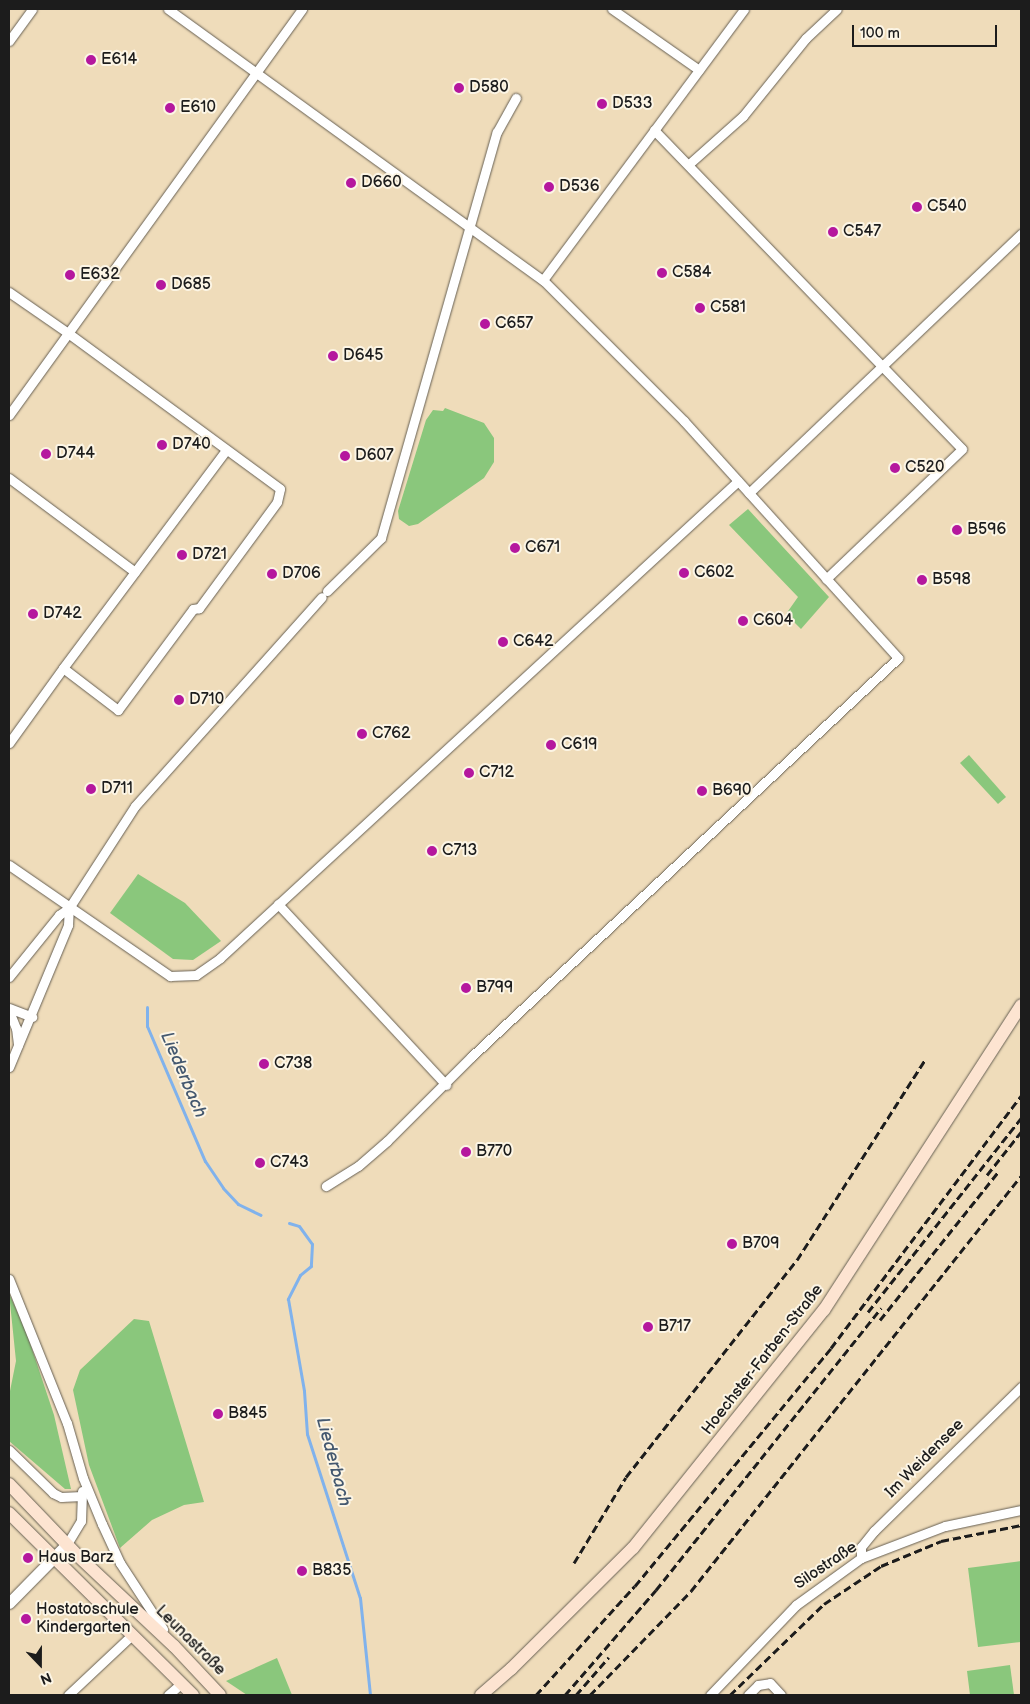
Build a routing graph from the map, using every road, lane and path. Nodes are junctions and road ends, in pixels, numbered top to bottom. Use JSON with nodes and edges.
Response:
{"nodes":[{"id":1,"x":32,"y":9,"type":"edge"},
{"id":2,"x":168,"y":9,"type":"edge"},
{"id":3,"x":302,"y":9,"type":"edge"},
{"id":4,"x":612,"y":9,"type":"edge"},
{"id":5,"x":744,"y":9,"type":"edge"},
{"id":6,"x":837,"y":9,"type":"edge"},
{"id":7,"x":9,"y":41,"type":"edge"},
{"id":8,"x":699,"y":70,"type":"junction"},
{"id":9,"x":256,"y":73,"type":"junction"},
{"id":10,"x":516,"y":98,"type":"dead end"},
{"id":11,"x":654,"y":130,"type":"junction"},
{"id":12,"x":690,"y":164,"type":"junction"},
{"id":13,"x":472,"y":228,"type":"junction"},
{"id":14,"x":1021,"y":234,"type":"edge"},
{"id":15,"x":543,"y":280,"type":"junction"},
{"id":16,"x":9,"y":292,"type":"edge"},
{"id":17,"x":68,"y":334,"type":"junction"},
{"id":18,"x":882,"y":366,"type":"junction"},
{"id":19,"x":9,"y":415,"type":"edge"},
{"id":20,"x":226,"y":450,"type":"junction"},
{"id":21,"x":9,"y":478,"type":"edge"},
{"id":22,"x":738,"y":480,"type":"junction"},
{"id":23,"x":749,"y":493,"type":"junction"},
{"id":24,"x":136,"y":572,"type":"junction"},
{"id":25,"x":826,"y":579,"type":"junction"},
{"id":26,"x":63,"y":668,"type":"junction"},
{"id":27,"x":9,"y":743,"type":"edge"},
{"id":28,"x":9,"y":865,"type":"edge"},
{"id":29,"x":278,"y":904,"type":"junction"},
{"id":30,"x":69,"y":908,"type":"junction"},
{"id":31,"x":9,"y":977,"type":"edge"},
{"id":32,"x":1021,"y":1005,"type":"edge"},
{"id":33,"x":9,"y":1010,"type":"edge"},
{"id":34,"x":32,"y":1017,"type":"junction"},
{"id":35,"x":18,"y":1048,"type":"junction"},
{"id":36,"x":9,"y":1067,"type":"edge"},
{"id":37,"x":446,"y":1085,"type":"junction"},
{"id":38,"x":326,"y":1186,"type":"dead end"},
{"id":39,"x":9,"y":1279,"type":"edge"},
{"id":40,"x":1021,"y":1387,"type":"edge"},
{"id":41,"x":9,"y":1450,"type":"edge"},
{"id":42,"x":83,"y":1478,"type":"junction"},
{"id":43,"x":9,"y":1484,"type":"edge"},
{"id":44,"x":82,"y":1496,"type":"junction"},
{"id":45,"x":1021,"y":1510,"type":"edge"},
{"id":46,"x":9,"y":1512,"type":"edge"},
{"id":47,"x":67,"y":1544,"type":"junction"},
{"id":48,"x":862,"y":1558,"type":"junction"},
{"id":49,"x":54,"y":1559,"type":"junction"},
{"id":50,"x":9,"y":1603,"type":"edge"},
{"id":51,"x":132,"y":1635,"type":"junction"},
{"id":52,"x":174,"y":1646,"type":"junction"},
{"id":53,"x":182,"y":1683,"type":"junction"},
{"id":54,"x":68,"y":1695,"type":"edge"},
{"id":55,"x":168,"y":1695,"type":"edge"},
{"id":56,"x":193,"y":1695,"type":"edge"},
{"id":57,"x":220,"y":1695,"type":"edge"},
{"id":58,"x":481,"y":1695,"type":"edge"},
{"id":59,"x":710,"y":1695,"type":"edge"},
{"id":60,"x":748,"y":1695,"type":"edge"},
{"id":61,"x":780,"y":1695,"type":"edge"}],
"edges":[{"from":1,"to":7,"type":"street"},
{"from":2,"to":9,"type":"street"},
{"from":3,"to":9,"type":"street"},
{"from":4,"to":8,"type":"street"},
{"from":5,"to":8,"type":"street"},
{"from":6,"to":12,"type":"street"},
{"from":8,"to":11,"type":"street"},
{"from":9,"to":13,"type":"street"},
{"from":9,"to":17,"type":"street"},
{"from":10,"to":13,"type":"street"},
{"from":11,"to":12,"type":"street"},
{"from":11,"to":15,"type":"street"},
{"from":12,"to":18,"type":"street"},
{"from":13,"to":15,"type":"street"},
{"from":13,"to":30,"type":"street"},
{"from":14,"to":18,"type":"street"},
{"from":15,"to":22,"type":"street"},
{"from":16,"to":17,"type":"street"},
{"from":17,"to":19,"type":"street"},
{"from":17,"to":20,"type":"street"},
{"from":18,"to":23,"type":"street"},
{"from":18,"to":25,"type":"street"},
{"from":20,"to":24,"type":"street"},
{"from":20,"to":26,"type":"street"},
{"from":21,"to":24,"type":"street"},
{"from":22,"to":23,"type":"street"},
{"from":22,"to":29,"type":"street"},
{"from":23,"to":25,"type":"street"},
{"from":24,"to":26,"type":"street"},
{"from":25,"to":37,"type":"street"},
{"from":26,"to":27,"type":"street"},
{"from":28,"to":30,"type":"street"},
{"from":29,"to":30,"type":"street"},
{"from":29,"to":37,"type":"street"},
{"from":30,"to":31,"type":"street"},
{"from":30,"to":34,"type":"street"},
{"from":32,"to":58,"type":"main road","name":"Hoechster-Farben-Straße"},
{"from":33,"to":34,"type":"street"},
{"from":33,"to":35,"type":"street"},
{"from":34,"to":35,"type":"street"},
{"from":35,"to":36,"type":"street"},
{"from":37,"to":38,"type":"street"},
{"from":39,"to":42,"type":"street"},
{"from":40,"to":48,"type":"street","name":"Im Weidensee"},
{"from":41,"to":44,"type":"street"},
{"from":42,"to":44,"type":"street"},
{"from":42,"to":52,"type":"street"},
{"from":43,"to":47,"type":"main road","name":"Leunastraße"},
{"from":44,"to":47,"type":"street"},
{"from":45,"to":48,"type":"street","name":"Silostraße"},
{"from":46,"to":49,"type":"main road"},
{"from":47,"to":49,"type":"street"},
{"from":47,"to":52,"type":"main road","name":"Leunastraße"},
{"from":48,"to":59,"type":"street","name":"Silostraße"},
{"from":49,"to":50,"type":"street"},
{"from":49,"to":51,"type":"main road"},
{"from":51,"to":53,"type":"main road"},
{"from":51,"to":54,"type":"street"},
{"from":52,"to":57,"type":"main road","name":"Leunastraße"},
{"from":53,"to":55,"type":"street"},
{"from":53,"to":56,"type":"main road"},
{"from":60,"to":61,"type":"street"}]}
